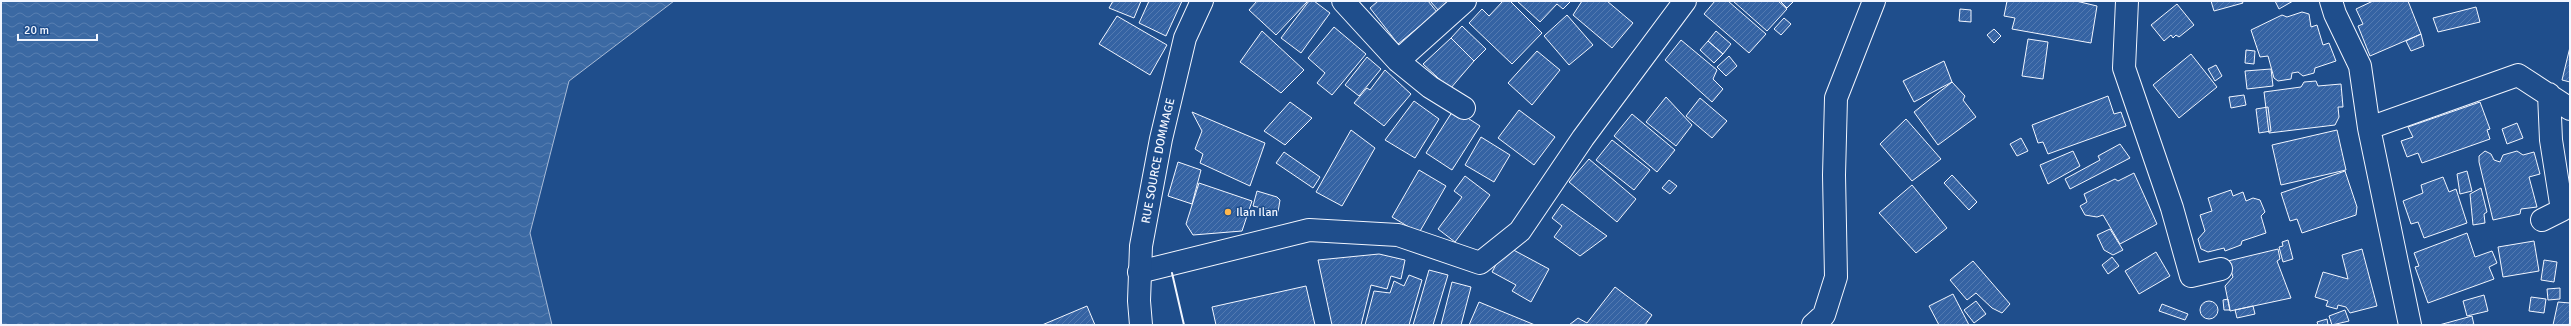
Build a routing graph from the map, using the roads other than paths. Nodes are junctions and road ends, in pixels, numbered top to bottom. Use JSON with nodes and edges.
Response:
{"nodes":[{"id":1,"x":1202,"y":1,"type":"edge"},
{"id":2,"x":1342,"y":1,"type":"edge"},
{"id":3,"x":1465,"y":1,"type":"edge"},
{"id":4,"x":1685,"y":1,"type":"edge"},
{"id":5,"x":1874,"y":1,"type":"edge"},
{"id":6,"x":2127,"y":1,"type":"edge"},
{"id":7,"x":2331,"y":1,"type":"edge"},
{"id":8,"x":1398,"y":61,"type":"junction"},
{"id":9,"x":2549,"y":94,"type":"junction"},
{"id":10,"x":1464,"y":108,"type":"dead end"},
{"id":11,"x":2570,"y":109,"type":"edge"},
{"id":12,"x":2369,"y":128,"type":"junction"},
{"id":13,"x":2542,"y":220,"type":"dead end"},
{"id":14,"x":2221,"y":269,"type":"dead end"},
{"id":15,"x":1139,"y":272,"type":"junction"},
{"id":16,"x":1141,"y":325,"type":"edge"},
{"id":17,"x":1813,"y":325,"type":"edge"},
{"id":18,"x":2410,"y":325,"type":"edge"}],
"edges":[{"from":1,"to":15,"type":"street","name":"RUE SOURCE DOMMAGE"},
{"from":2,"to":8,"type":"street"},
{"from":3,"to":8,"type":"street"},
{"from":4,"to":15,"type":"street"},
{"from":5,"to":17,"type":"street"},
{"from":6,"to":14,"type":"street"},
{"from":7,"to":12,"type":"street"},
{"from":8,"to":10,"type":"street"},
{"from":9,"to":11,"type":"street"},
{"from":9,"to":12,"type":"street"},
{"from":9,"to":13,"type":"street"},
{"from":12,"to":18,"type":"street"},
{"from":15,"to":16,"type":"street","name":"RUE SOURCE DOMMAGE"}]}
